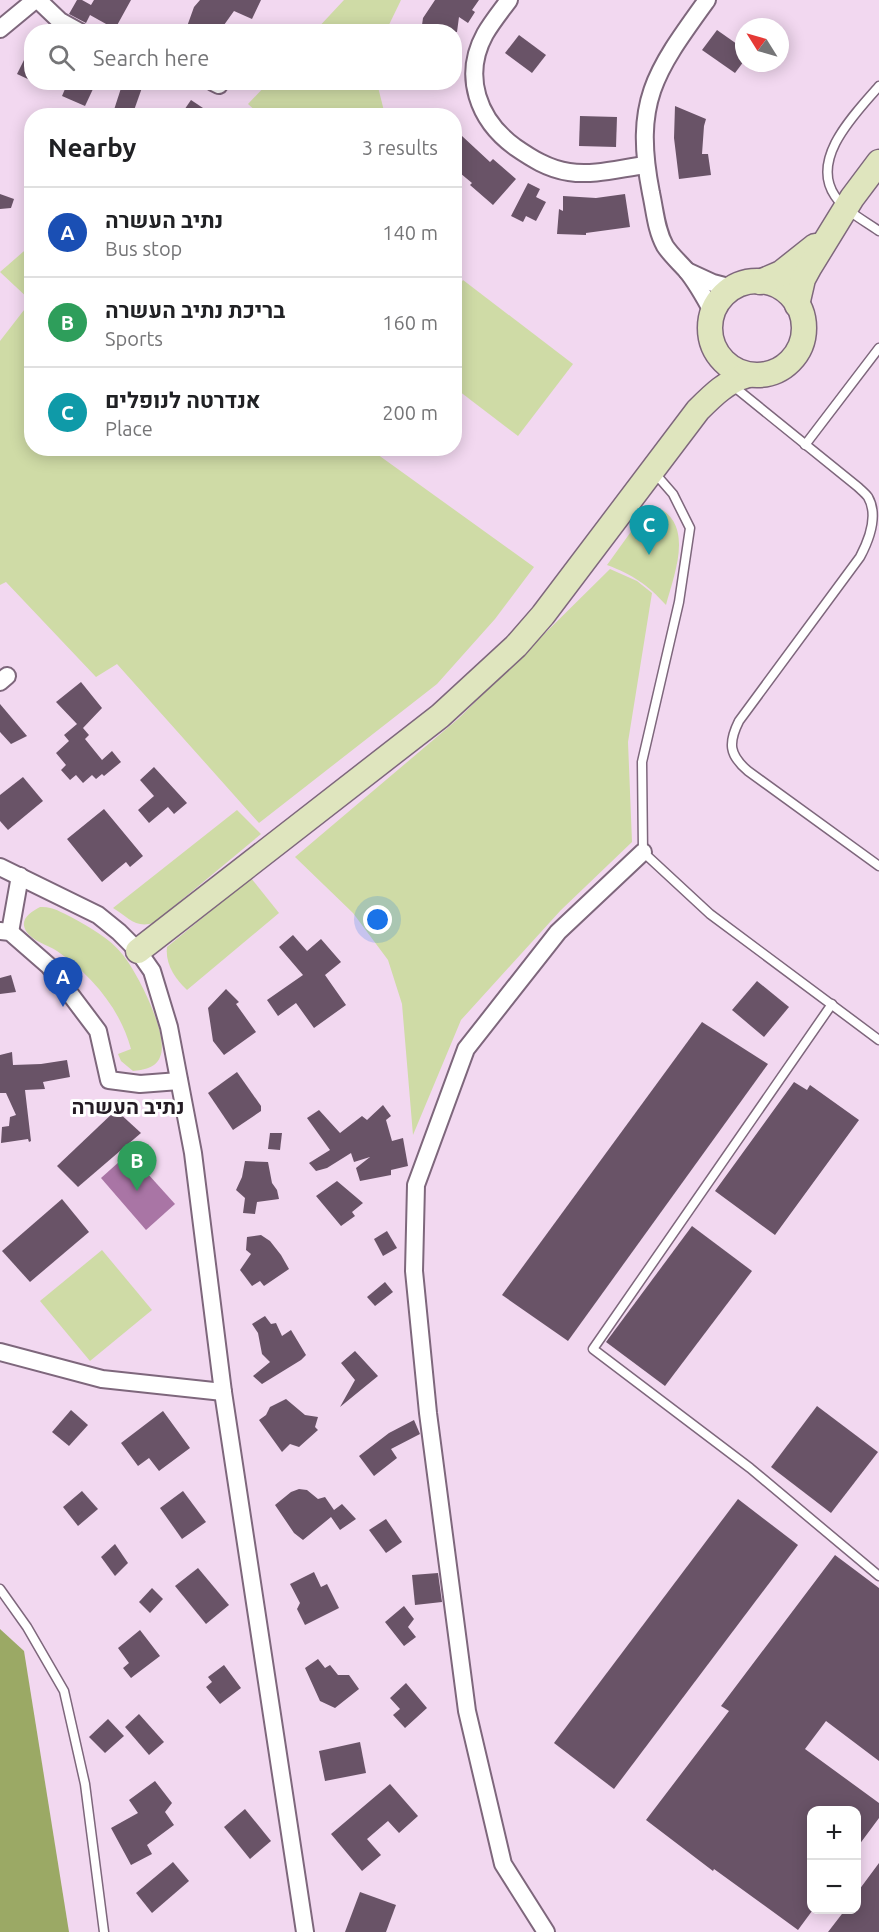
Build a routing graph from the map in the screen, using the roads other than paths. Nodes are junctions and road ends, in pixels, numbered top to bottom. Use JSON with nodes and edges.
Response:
{"nodes":[{"id":1,"x":37,"y":0,"type":"edge"},
{"id":2,"x":509,"y":0,"type":"edge"},
{"id":3,"x":707,"y":0,"type":"edge"},
{"id":4,"x":65,"y":24,"type":"edge"},
{"id":5,"x":0,"y":29,"type":"edge"},
{"id":6,"x":879,"y":86,"type":"edge"},
{"id":7,"x":879,"y":162,"type":"edge"},
{"id":8,"x":646,"y":165,"type":"junction"},
{"id":9,"x":846,"y":207,"type":"junction"},
{"id":10,"x":831,"y":230,"type":"junction"},
{"id":11,"x":879,"y":231,"type":"edge"},
{"id":12,"x":686,"y":271,"type":"junction"},
{"id":13,"x":760,"y":282,"type":"junction"},
{"id":14,"x":732,"y":288,"type":"junction"},
{"id":15,"x":797,"y":305,"type":"junction"},
{"id":16,"x":712,"y":313,"type":"junction"},
{"id":17,"x":714,"y":348,"type":"junction"},
{"id":18,"x":879,"y":348,"type":"edge"},
{"id":19,"x":738,"y":379,"type":"junction"},
{"id":20,"x":698,"y":410,"type":"junction"},
{"id":21,"x":805,"y":445,"type":"junction"},
{"id":22,"x":653,"y":470,"type":"junction"},
{"id":23,"x":643,"y":852,"type":"junction"},
{"id":24,"x":879,"y":866,"type":"edge"},
{"id":25,"x":0,"y":867,"type":"edge"},
{"id":26,"x":20,"y":876,"type":"junction"},
{"id":27,"x":5,"y":932,"type":"edge"},
{"id":28,"x":138,"y":951,"type":"junction"},
{"id":29,"x":832,"y":1004,"type":"junction"},
{"id":30,"x":879,"y":1040,"type":"edge"},
{"id":31,"x":179,"y":1081,"type":"junction"},
{"id":32,"x":0,"y":1352,"type":"edge"},
{"id":33,"x":223,"y":1392,"type":"junction"},
{"id":34,"x":879,"y":1576,"type":"edge"},
{"id":35,"x":0,"y":1589,"type":"edge"},
{"id":36,"x":104,"y":1932,"type":"edge"},
{"id":37,"x":305,"y":1932,"type":"edge"},
{"id":38,"x":546,"y":1932,"type":"edge"}],
"edges":[{"from":1,"to":4,"type":"street"},
{"from":1,"to":5,"type":"street"},
{"from":2,"to":8,"type":"street"},
{"from":3,"to":8,"type":"street"},
{"from":6,"to":9,"type":"lane"},
{"from":7,"to":9,"type":"street"},
{"from":8,"to":12,"type":"street"},
{"from":9,"to":10,"type":"street"},
{"from":9,"to":11,"type":"lane"},
{"from":10,"to":13,"type":"street"},
{"from":10,"to":15,"type":"street"},
{"from":12,"to":14,"type":"street"},
{"from":12,"to":16,"type":"street"},
{"from":13,"to":14,"type":"street"},
{"from":13,"to":15,"type":"street"},
{"from":14,"to":16,"type":"street"},
{"from":15,"to":19,"type":"street"},
{"from":16,"to":17,"type":"street"},
{"from":17,"to":19,"type":"street"},
{"from":17,"to":20,"type":"street"},
{"from":18,"to":21,"type":"lane"},
{"from":19,"to":20,"type":"street"},
{"from":19,"to":21,"type":"lane"},
{"from":20,"to":22,"type":"street"},
{"from":21,"to":24,"type":"lane"},
{"from":22,"to":23,"type":"lane"},
{"from":22,"to":28,"type":"street"},
{"from":23,"to":29,"type":"lane"},
{"from":23,"to":38,"type":"street"},
{"from":25,"to":26,"type":"street"},
{"from":26,"to":27,"type":"street"},
{"from":26,"to":28,"type":"street"},
{"from":27,"to":31,"type":"street"},
{"from":28,"to":31,"type":"street"},
{"from":29,"to":30,"type":"lane"},
{"from":29,"to":34,"type":"lane"},
{"from":31,"to":33,"type":"street"},
{"from":32,"to":33,"type":"street"},
{"from":33,"to":37,"type":"street"},
{"from":35,"to":36,"type":"lane"}]}
